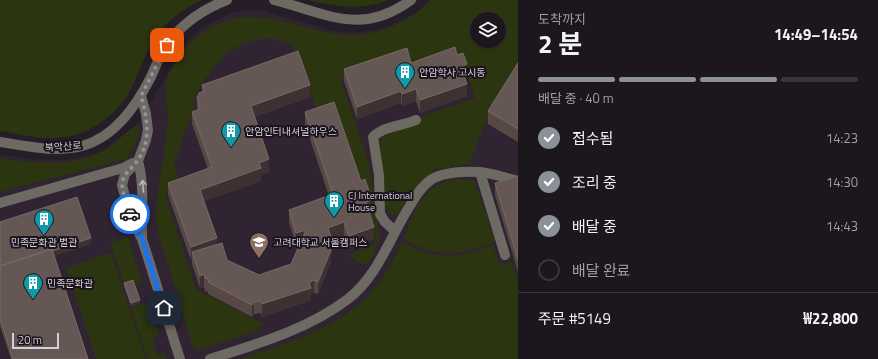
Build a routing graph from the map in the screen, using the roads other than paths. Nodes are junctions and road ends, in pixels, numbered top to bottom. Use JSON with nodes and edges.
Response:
{"nodes":[{"id":1,"x":228,"y":0,"type":"edge"},
{"id":2,"x":274,"y":0,"type":"edge"},
{"id":3,"x":411,"y":0,"type":"edge"},
{"id":4,"x":141,"y":96,"type":"junction"},
{"id":5,"x":416,"y":120,"type":"dead end"},
{"id":6,"x":0,"y":142,"type":"edge"},
{"id":7,"x":138,"y":161,"type":"junction"},
{"id":8,"x":480,"y":172,"type":"junction"},
{"id":9,"x":517,"y":178,"type":"edge"},
{"id":10,"x":0,"y":203,"type":"edge"},
{"id":11,"x":394,"y":230,"type":"junction"},
{"id":12,"x":142,"y":239,"type":"junction"},
{"id":13,"x":505,"y":255,"type":"dead end"},
{"id":14,"x":180,"y":359,"type":"edge"},
{"id":15,"x":210,"y":359,"type":"edge"}],
"edges":[{"from":1,"to":4,"type":"street","name":"북악산로"},
{"from":2,"to":3,"type":"street"},
{"from":4,"to":6,"type":"street","name":"북악산로"},
{"from":4,"to":7,"type":"street"},
{"from":5,"to":11,"type":"street"},
{"from":7,"to":10,"type":"street"},
{"from":12,"to":7,"type":"street","one_way":true},
{"from":7,"to":12,"type":"street"},
{"from":8,"to":9,"type":"street"},
{"from":8,"to":11,"type":"street"},
{"from":8,"to":13,"type":"street"},
{"from":11,"to":15,"type":"street"},
{"from":12,"to":14,"type":"street"}]}
